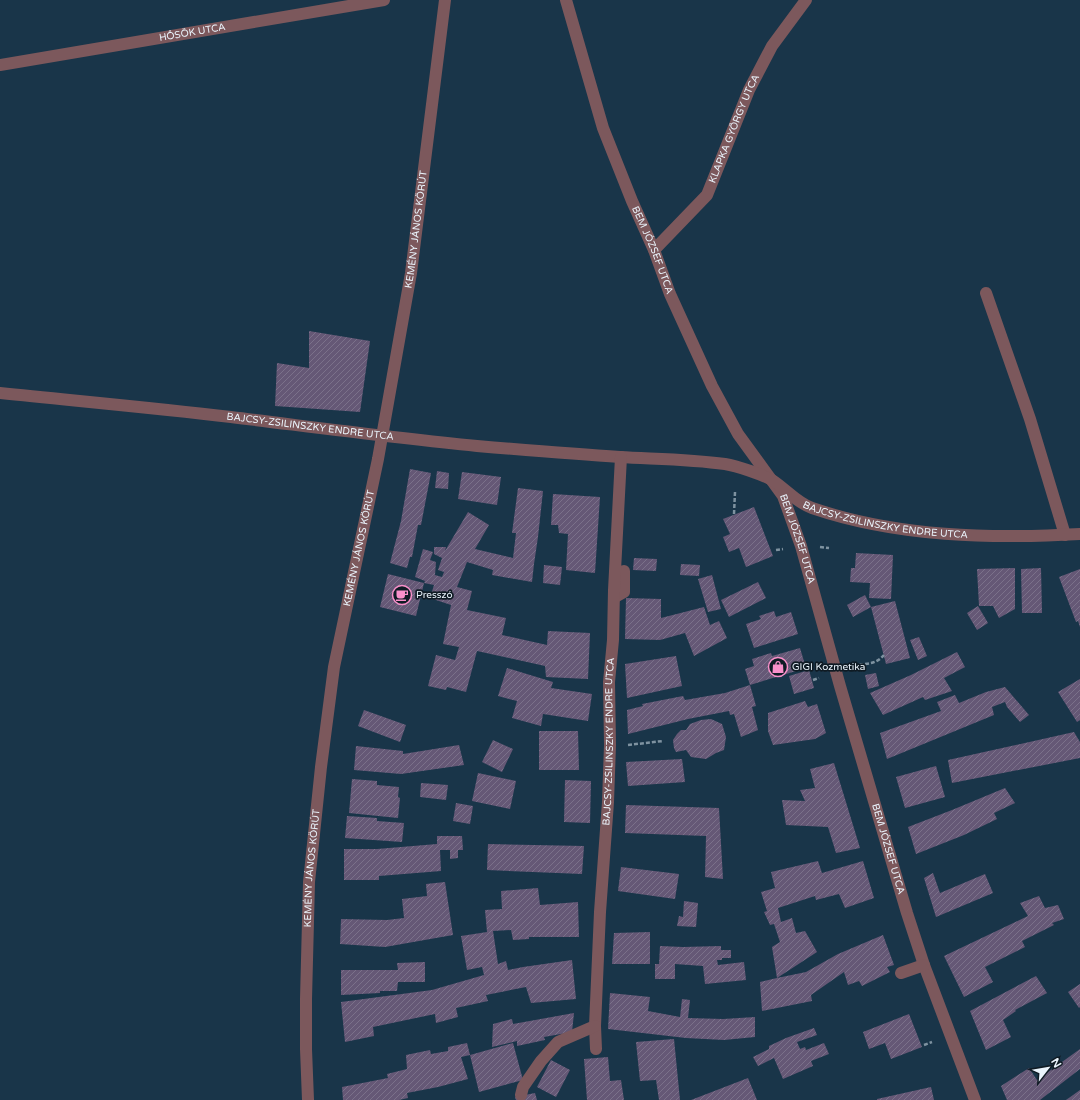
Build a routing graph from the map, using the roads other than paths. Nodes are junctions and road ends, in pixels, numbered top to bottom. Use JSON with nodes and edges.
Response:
{"nodes":[{"id":1,"x":384,"y":0,"type":"edge"},
{"id":2,"x":445,"y":0,"type":"edge"},
{"id":3,"x":566,"y":0,"type":"edge"},
{"id":4,"x":806,"y":0,"type":"edge"},
{"id":5,"x":0,"y":65,"type":"edge"},
{"id":6,"x":654,"y":250,"type":"junction"},
{"id":7,"x":986,"y":293,"type":"dead end"},
{"id":8,"x":0,"y":393,"type":"edge"},
{"id":9,"x":382,"y":436,"type":"junction"},
{"id":10,"x":621,"y":457,"type":"junction"},
{"id":11,"x":771,"y":479,"type":"junction"},
{"id":12,"x":1080,"y":534,"type":"edge"},
{"id":13,"x":1065,"y":535,"type":"junction"},
{"id":14,"x":924,"y":965,"type":"junction"},
{"id":15,"x":901,"y":974,"type":"dead end"},
{"id":16,"x":595,"y":1026,"type":"junction"},
{"id":17,"x":596,"y":1049,"type":"dead end"},
{"id":18,"x":521,"y":1095,"type":"dead end"},
{"id":19,"x":308,"y":1100,"type":"edge"},
{"id":20,"x":975,"y":1100,"type":"edge"}],
"edges":[{"from":1,"to":5,"type":"street","name":"HŐSÖK UTCA"},
{"from":2,"to":9,"type":"street","name":"KEMÉNY JÁNOS KÖRÚT"},
{"from":3,"to":6,"type":"street","name":"BEM JÓZSEF UTCA"},
{"from":4,"to":6,"type":"street","name":"KLAPKA GYÖRGY UTCA"},
{"from":6,"to":11,"type":"street","name":"BEM JÓZSEF UTCA"},
{"from":7,"to":13,"type":"street"},
{"from":8,"to":9,"type":"street","name":"BAJCSY-ZSILINSZKY ENDRE UTCA"},
{"from":9,"to":10,"type":"street","name":"BAJCSY-ZSILINSZKY ENDRE UTCA"},
{"from":9,"to":19,"type":"street","name":"KEMÉNY JÁNOS KÖRÚT"},
{"from":10,"to":11,"type":"street","name":"BAJCSY-ZSILINSZKY ENDRE UTCA"},
{"from":10,"to":16,"type":"street","name":"BAJCSY-ZSILINSZKY ENDRE UTCA"},
{"from":11,"to":13,"type":"street","name":"BAJCSY-ZSILINSZKY ENDRE UTCA"},
{"from":11,"to":14,"type":"street","name":"BEM JÓZSEF UTCA"},
{"from":12,"to":13,"type":"street","name":"BAJCSY-ZSILINSZKY ENDRE UTCA"},
{"from":14,"to":15,"type":"street"},
{"from":14,"to":20,"type":"street","name":"BEM JÓZSEF UTCA"},
{"from":16,"to":17,"type":"street","name":"BAJCSY-ZSILINSZKY ENDRE UTCA"},
{"from":16,"to":18,"type":"street"}]}
